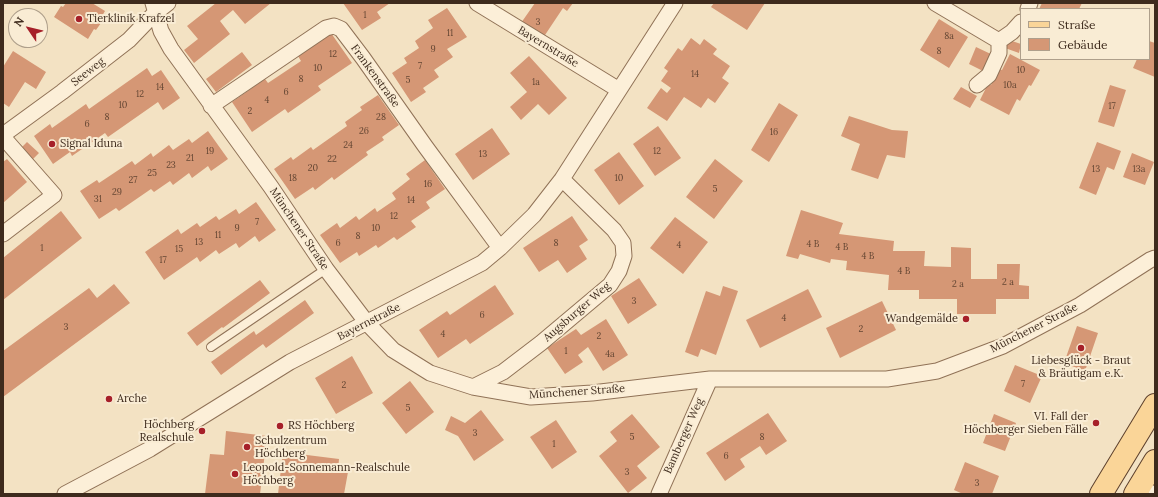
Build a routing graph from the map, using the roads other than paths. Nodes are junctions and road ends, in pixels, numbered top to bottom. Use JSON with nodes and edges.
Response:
{"nodes":[{"id":1,"x":168,"y":3,"type":"edge"},
{"id":2,"x":477,"y":3,"type":"edge"},
{"id":3,"x":675,"y":3,"type":"edge"},
{"id":4,"x":936,"y":3,"type":"edge"},
{"id":5,"x":154,"y":8,"type":"edge"},
{"id":6,"x":1020,"y":23,"type":"edge"},
{"id":7,"x":999,"y":41,"type":"junction"},
{"id":8,"x":978,"y":85,"type":"dead end"},
{"id":9,"x":619,"y":90,"type":"junction"},
{"id":10,"x":212,"y":106,"type":"junction"},
{"id":11,"x":3,"y":136,"type":"edge"},
{"id":12,"x":562,"y":179,"type":"junction"},
{"id":13,"x":3,"y":234,"type":"edge"},
{"id":14,"x":500,"y":248,"type":"junction"},
{"id":15,"x":1155,"y":258,"type":"edge"},
{"id":16,"x":326,"y":269,"type":"junction"},
{"id":17,"x":367,"y":323,"type":"junction"},
{"id":18,"x":211,"y":347,"type":"dead end"},
{"id":19,"x":710,"y":379,"type":"junction"},
{"id":20,"x":473,"y":387,"type":"junction"},
{"id":21,"x":1155,"y":405,"type":"edge"},
{"id":22,"x":1155,"y":461,"type":"edge"},
{"id":23,"x":1143,"y":490,"type":"edge"},
{"id":24,"x":65,"y":494,"type":"edge"},
{"id":25,"x":659,"y":494,"type":"edge"},
{"id":26,"x":1101,"y":494,"type":"edge"}],
"edges":[{"from":1,"to":5,"type":"street","name":"Seeweg"},
{"from":2,"to":9,"type":"street","name":"Bayernstraße"},
{"from":3,"to":9,"type":"street","name":"Bayernstraße"},
{"from":4,"to":7,"type":"street"},
{"from":5,"to":10,"type":"street","name":"Münchener Straße"},
{"from":5,"to":11,"type":"street","name":"Seeweg"},
{"from":6,"to":7,"type":"street"},
{"from":7,"to":8,"type":"street"},
{"from":9,"to":12,"type":"street","name":"Bayernstraße"},
{"from":10,"to":14,"type":"street","name":"Frankenstraße"},
{"from":10,"to":16,"type":"street","name":"Münchener Straße"},
{"from":11,"to":13,"type":"street"},
{"from":12,"to":14,"type":"street","name":"Bayernstraße"},
{"from":12,"to":20,"type":"street","name":"Augsburger Weg"},
{"from":14,"to":17,"type":"street","name":"Bayernstraße"},
{"from":15,"to":19,"type":"street","name":"Münchener Straße"},
{"from":16,"to":17,"type":"street","name":"Münchener Straße"},
{"from":16,"to":18,"type":"lane"},
{"from":17,"to":20,"type":"street","name":"Münchener Straße"},
{"from":17,"to":24,"type":"street","name":"Bayernstraße"},
{"from":19,"to":20,"type":"street","name":"Münchener Straße"},
{"from":19,"to":25,"type":"street","name":"Bamberger Weg"},
{"from":21,"to":26,"type":"main road"},
{"from":22,"to":23,"type":"main road"}]}
